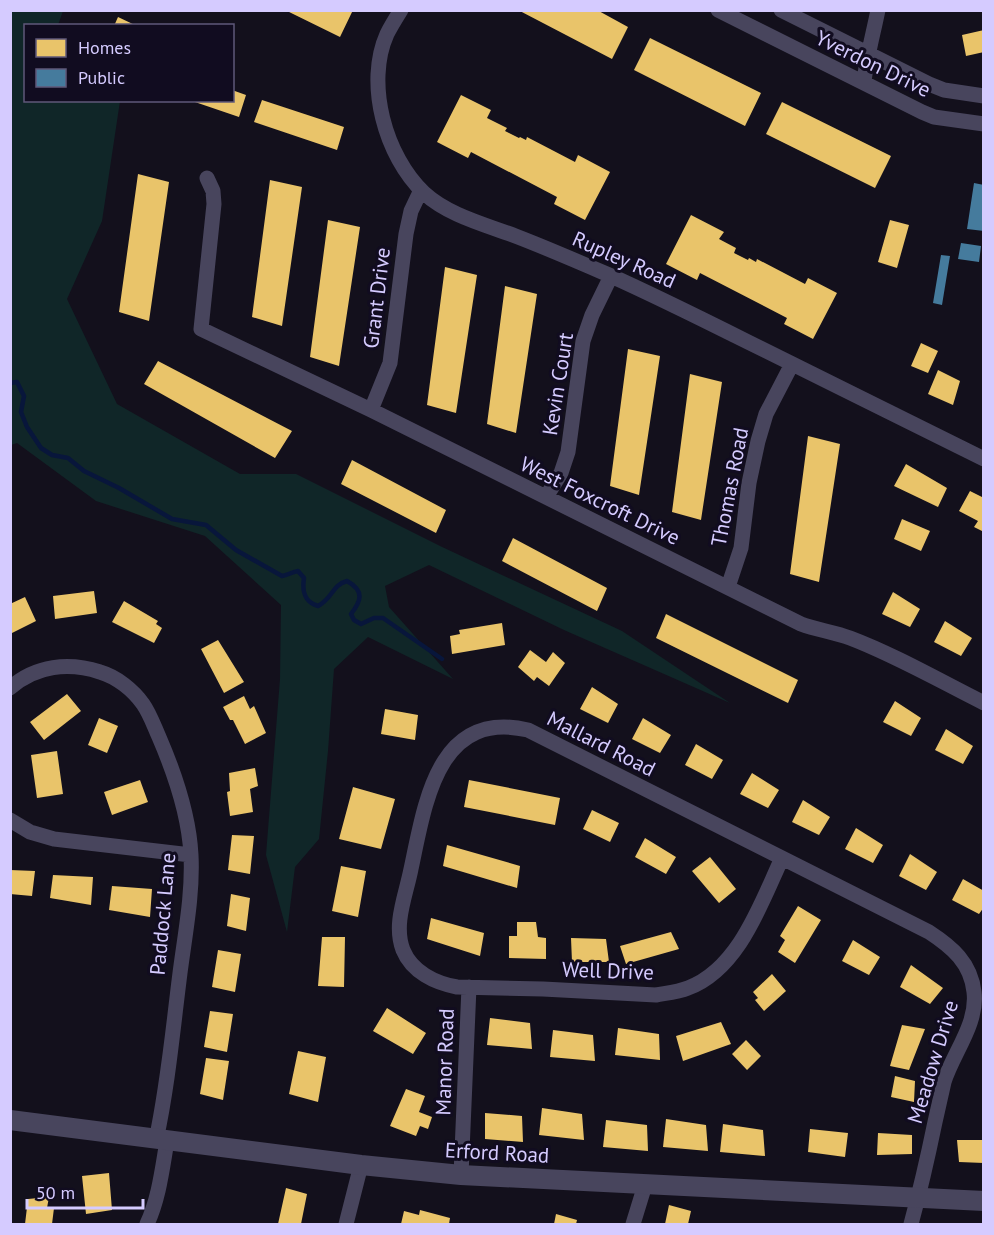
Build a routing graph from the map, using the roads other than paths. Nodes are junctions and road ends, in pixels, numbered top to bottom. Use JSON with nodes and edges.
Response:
{"nodes":[{"id":1,"x":401,"y":10,"type":"edge"},
{"id":2,"x":718,"y":10,"type":"edge"},
{"id":3,"x":781,"y":10,"type":"edge"},
{"id":4,"x":878,"y":10,"type":"edge"},
{"id":5,"x":868,"y":54,"type":"junction"},
{"id":6,"x":864,"y":83,"type":"junction"},
{"id":7,"x":984,"y":96,"type":"edge"},
{"id":8,"x":984,"y":124,"type":"edge"},
{"id":9,"x":207,"y":177,"type":"dead end"},
{"id":10,"x":421,"y":189,"type":"junction"},
{"id":11,"x":611,"y":276,"type":"junction"},
{"id":12,"x":792,"y":364,"type":"junction"},
{"id":13,"x":371,"y":410,"type":"junction"},
{"id":14,"x":984,"y":459,"type":"edge"},
{"id":15,"x":546,"y":497,"type":"junction"},
{"id":16,"x":728,"y":587,"type":"junction"},
{"id":17,"x":10,"y":688,"type":"edge"},
{"id":18,"x":984,"y":702,"type":"edge"},
{"id":19,"x":10,"y":819,"type":"edge"},
{"id":20,"x":191,"y":855,"type":"junction"},
{"id":21,"x":782,"y":858,"type":"junction"},
{"id":22,"x":978,"y":982,"type":"edge"},
{"id":23,"x":469,"y":987,"type":"junction"},
{"id":24,"x":10,"y":1120,"type":"edge"},
{"id":25,"x":162,"y":1140,"type":"junction"},
{"id":26,"x":361,"y":1165,"type":"junction"},
{"id":27,"x":461,"y":1175,"type":"junction"},
{"id":28,"x":645,"y":1185,"type":"junction"},
{"id":29,"x":918,"y":1198,"type":"junction"},
{"id":30,"x":984,"y":1201,"type":"edge"},
{"id":31,"x":147,"y":1224,"type":"edge"},
{"id":32,"x":346,"y":1224,"type":"edge"},
{"id":33,"x":633,"y":1224,"type":"edge"},
{"id":34,"x":911,"y":1224,"type":"edge"}],
"edges":[{"from":1,"to":10,"type":"street","name":"Rupley Road"},
{"from":2,"to":6,"type":"street","name":"Yverdon Drive"},
{"from":3,"to":5,"type":"street","name":"Yverdon Drive"},
{"from":4,"to":5,"type":"street"},
{"from":5,"to":6,"type":"street"},
{"from":5,"to":7,"type":"street","name":"Yverdon Drive"},
{"from":6,"to":8,"type":"street","name":"Yverdon Drive"},
{"from":9,"to":13,"type":"street","name":"West Foxcroft Drive"},
{"from":10,"to":11,"type":"street","name":"Rupley Road"},
{"from":10,"to":13,"type":"street","name":"Grant Drive"},
{"from":11,"to":12,"type":"street","name":"Rupley Road"},
{"from":11,"to":15,"type":"street","name":"Kevin Court"},
{"from":12,"to":14,"type":"street","name":"Rupley Road"},
{"from":12,"to":16,"type":"street","name":"Thomas Road"},
{"from":13,"to":15,"type":"street","name":"West Foxcroft Drive"},
{"from":15,"to":16,"type":"street","name":"West Foxcroft Drive"},
{"from":16,"to":18,"type":"street","name":"West Foxcroft Drive"},
{"from":17,"to":20,"type":"street","name":"Paddock Lane"},
{"from":19,"to":20,"type":"street"},
{"from":20,"to":25,"type":"street","name":"Paddock Lane"},
{"from":21,"to":22,"type":"street","name":"Mallard Road"},
{"from":21,"to":23,"type":"street","name":"Well Drive"},
{"from":21,"to":23,"type":"street","name":"Mallard Road"},
{"from":22,"to":29,"type":"street","name":"Meadow Drive"},
{"from":23,"to":27,"type":"street","name":"Manor Road"},
{"from":24,"to":25,"type":"street","name":"Erford Road"},
{"from":25,"to":26,"type":"street","name":"Erford Road"},
{"from":25,"to":31,"type":"street","name":"Paddock Lane"},
{"from":26,"to":27,"type":"street","name":"Erford Road"},
{"from":26,"to":32,"type":"street"},
{"from":27,"to":28,"type":"street","name":"Erford Road"},
{"from":28,"to":29,"type":"street","name":"Erford Road"},
{"from":28,"to":33,"type":"street"},
{"from":29,"to":30,"type":"street","name":"Erford Road"},
{"from":29,"to":34,"type":"street","name":"Meadow Drive"}]}
